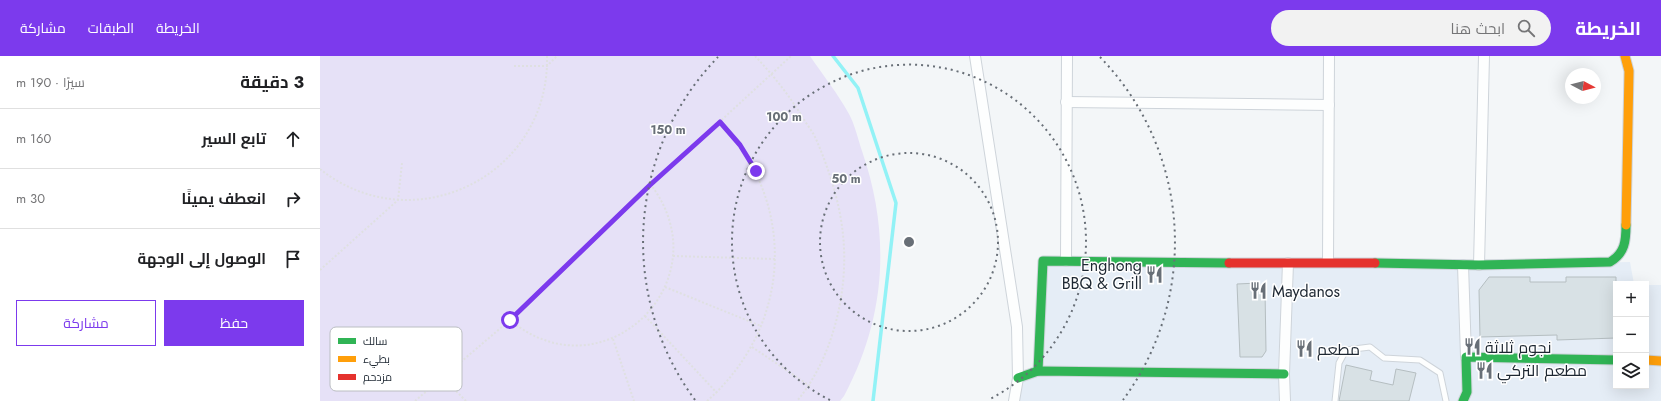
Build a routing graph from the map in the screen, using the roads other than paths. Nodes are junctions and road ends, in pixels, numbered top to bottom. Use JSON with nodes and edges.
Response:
{"nodes":[{"id":1,"x":975,"y":56,"type":"edge"},
{"id":2,"x":1067,"y":56,"type":"edge"},
{"id":3,"x":1329,"y":56,"type":"edge"},
{"id":4,"x":1484,"y":56,"type":"edge"},
{"id":5,"x":1626,"y":56,"type":"edge"},
{"id":6,"x":1066,"y":102,"type":"junction"},
{"id":7,"x":1329,"y":105,"type":"junction"},
{"id":8,"x":1066,"y":261,"type":"junction"},
{"id":9,"x":1328,"y":262,"type":"junction"},
{"id":10,"x":1288,"y":264,"type":"junction"},
{"id":11,"x":1463,"y":265,"type":"junction"},
{"id":12,"x":1479,"y":265,"type":"junction"},
{"id":13,"x":1466,"y":357,"type":"junction"},
{"id":14,"x":1613,"y":360,"type":"edge"},
{"id":15,"x":1649,"y":360,"type":"edge"},
{"id":16,"x":1661,"y":361,"type":"edge"},
{"id":17,"x":1038,"y":371,"type":"junction"},
{"id":18,"x":1284,"y":374,"type":"junction"},
{"id":19,"x":1018,"y":378,"type":"junction"},
{"id":20,"x":1014,"y":401,"type":"edge"},
{"id":21,"x":1285,"y":401,"type":"edge"},
{"id":22,"x":1335,"y":401,"type":"edge"},
{"id":23,"x":1446,"y":401,"type":"edge"},
{"id":24,"x":1463,"y":401,"type":"edge"}],
"edges":[{"from":1,"to":19,"type":"street"},
{"from":2,"to":6,"type":"street"},
{"from":3,"to":7,"type":"street"},
{"from":4,"to":12,"type":"street"},
{"from":5,"to":12,"type":"street"},
{"from":6,"to":7,"type":"street"},
{"from":6,"to":8,"type":"street"},
{"from":7,"to":9,"type":"street"},
{"from":8,"to":10,"type":"street"},
{"from":8,"to":17,"type":"street"},
{"from":9,"to":10,"type":"street"},
{"from":9,"to":11,"type":"street"},
{"from":10,"to":18,"type":"street"},
{"from":11,"to":12,"type":"street"},
{"from":11,"to":13,"type":"street"},
{"from":13,"to":14,"type":"street"},
{"from":13,"to":24,"type":"street"},
{"from":15,"to":16,"type":"street"},
{"from":17,"to":18,"type":"street"},
{"from":17,"to":19,"type":"street"},
{"from":18,"to":21,"type":"street"},
{"from":19,"to":20,"type":"street"},
{"from":22,"to":23,"type":"lane"}]}
